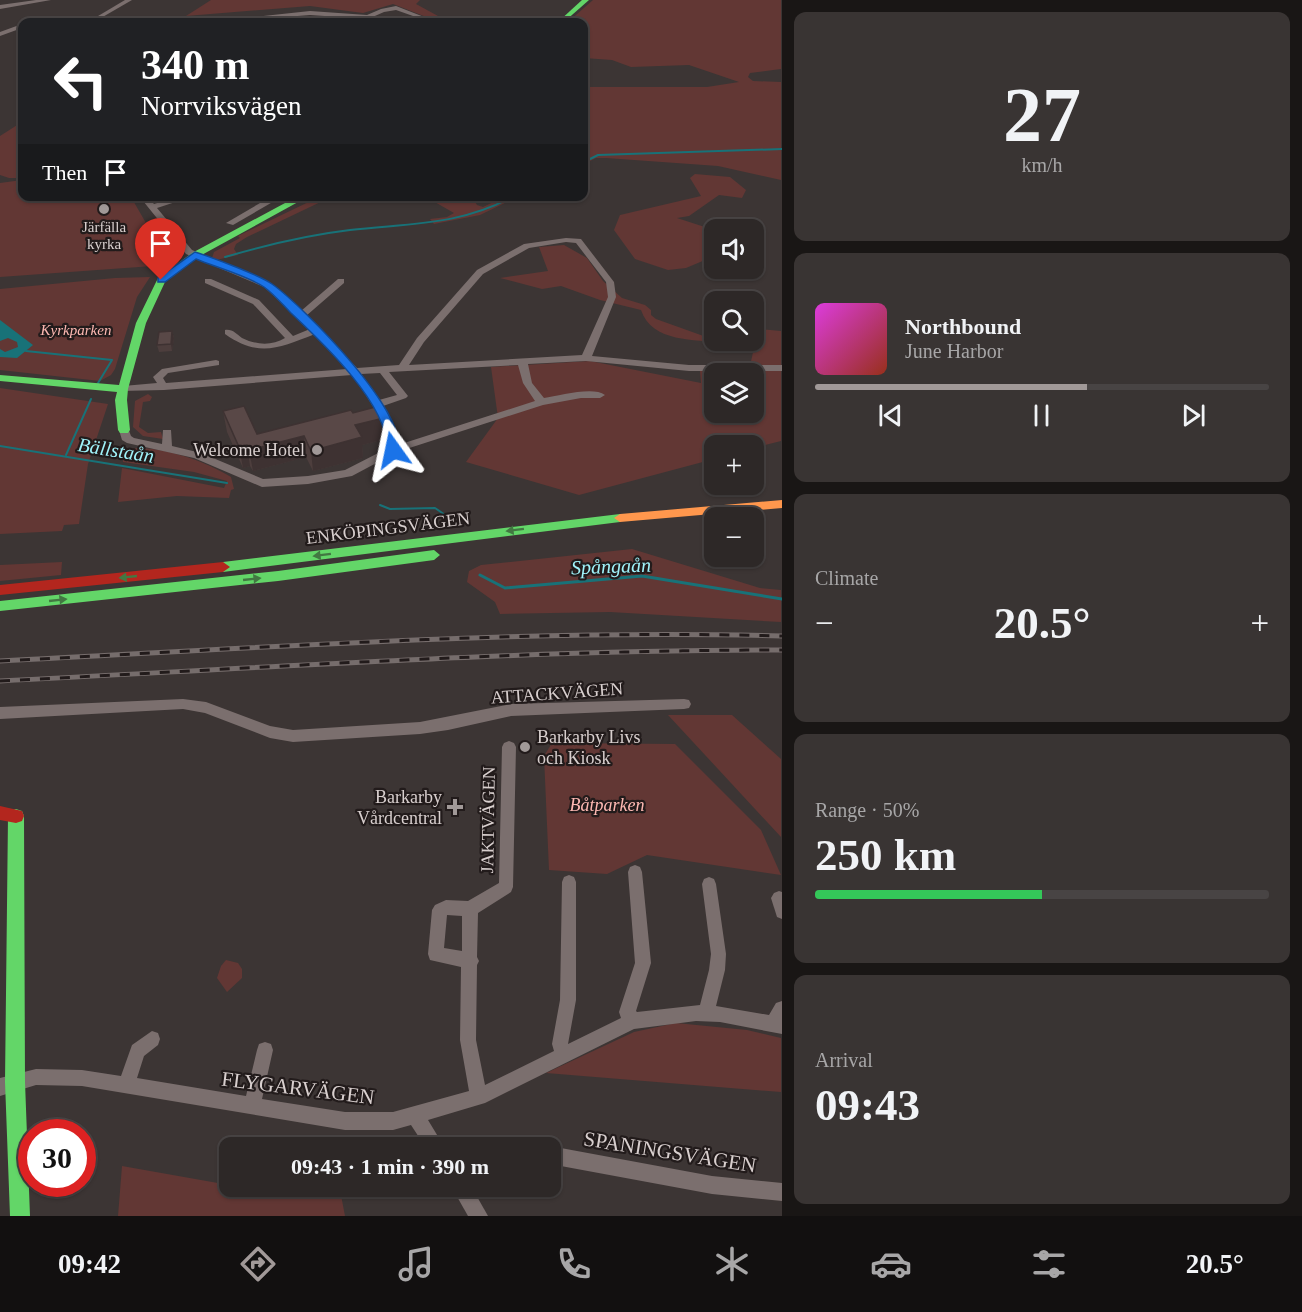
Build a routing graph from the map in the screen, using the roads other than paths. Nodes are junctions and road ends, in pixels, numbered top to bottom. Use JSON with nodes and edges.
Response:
{"nodes":[{"id":1,"x":43,"y":0,"type":"edge"},
{"id":2,"x":48,"y":0,"type":"edge"},
{"id":3,"x":129,"y":0,"type":"edge"},
{"id":4,"x":584,"y":1,"type":"edge"},
{"id":5,"x":0,"y":7,"type":"edge"},
{"id":6,"x":98,"y":18,"type":"edge"},
{"id":7,"x":254,"y":18,"type":"edge"},
{"id":8,"x":424,"y":18,"type":"edge"},
{"id":9,"x":565,"y":18,"type":"edge"},
{"id":10,"x":18,"y":27,"type":"edge"},
{"id":11,"x":0,"y":34,"type":"edge"},
{"id":12,"x":147,"y":201,"type":"edge"},
{"id":13,"x":173,"y":201,"type":"edge"},
{"id":14,"x":270,"y":201,"type":"edge"},
{"id":15,"x":296,"y":201,"type":"edge"},
{"id":16,"x":152,"y":207,"type":"junction"},
{"id":17,"x":230,"y":222,"type":"dead end"},
{"id":18,"x":195,"y":255,"type":"junction"},
{"id":19,"x":208,"y":281,"type":"dead end"},
{"id":20,"x":341,"y":281,"type":"dead end"},
{"id":21,"x":301,"y":316,"type":"junction"},
{"id":22,"x":316,"y":330,"type":"junction"},
{"id":23,"x":228,"y":332,"type":"dead end"},
{"id":24,"x":290,"y":340,"type":"junction"},
{"id":25,"x":586,"y":358,"type":"junction"},
{"id":26,"x":523,"y":361,"type":"junction"},
{"id":27,"x":216,"y":363,"type":"dead end"},
{"id":28,"x":402,"y":368,"type":"junction"},
{"id":29,"x":782,"y":368,"type":"edge"},
{"id":30,"x":382,"y":369,"type":"junction"},
{"id":31,"x":355,"y":372,"type":"junction"},
{"id":32,"x":0,"y":378,"type":"edge"},
{"id":33,"x":164,"y":387,"type":"junction"},
{"id":34,"x":123,"y":389,"type":"junction"},
{"id":35,"x":600,"y":395,"type":"dead end"},
{"id":36,"x":154,"y":396,"type":"dead end"},
{"id":37,"x":542,"y":402,"type":"junction"},
{"id":38,"x":377,"y":404,"type":"junction"},
{"id":39,"x":124,"y":430,"type":"joint"},
{"id":40,"x":166,"y":432,"type":"dead end"},
{"id":41,"x":167,"y":447,"type":"junction"},
{"id":42,"x":393,"y":450,"type":"junction"},
{"id":43,"x":782,"y":504,"type":"edge"},
{"id":44,"x":782,"y":514,"type":"edge"},
{"id":45,"x":764,"y":516,"type":"edge"},
{"id":46,"x":704,"y":520,"type":"edge"},
{"id":47,"x":0,"y":590,"type":"edge"},
{"id":48,"x":0,"y":606,"type":"edge"},
{"id":49,"x":684,"y":704,"type":"dead end"},
{"id":50,"x":0,"y":713,"type":"edge"},
{"id":51,"x":509,"y":747,"type":"dead end"},
{"id":52,"x":0,"y":813,"type":"edge"},
{"id":53,"x":16,"y":816,"type":"junction"},
{"id":54,"x":0,"y":818,"type":"edge"},
{"id":55,"x":634,"y":872,"type":"dead end"},
{"id":56,"x":569,"y":882,"type":"dead end"},
{"id":57,"x":709,"y":884,"type":"dead end"},
{"id":58,"x":470,"y":909,"type":"junction"},
{"id":59,"x":471,"y":961,"type":"junction"},
{"id":60,"x":707,"y":1014,"type":"junction"},
{"id":61,"x":780,"y":1020,"type":"edge"},
{"id":62,"x":633,"y":1021,"type":"junction"},
{"id":63,"x":152,"y":1039,"type":"dead end"},
{"id":64,"x":265,"y":1050,"type":"dead end"},
{"id":65,"x":564,"y":1055,"type":"junction"},
{"id":66,"x":8,"y":1084,"type":"edge"},
{"id":67,"x":126,"y":1085,"type":"junction"},
{"id":68,"x":479,"y":1097,"type":"junction"},
{"id":69,"x":252,"y":1106,"type":"junction"},
{"id":70,"x":416,"y":1116,"type":"junction"},
{"id":71,"x":429,"y":1137,"type":"edge"},
{"id":72,"x":561,"y":1157,"type":"edge"},
{"id":73,"x":782,"y":1192,"type":"edge"},
{"id":74,"x":467,"y":1197,"type":"edge"},
{"id":75,"x":20,"y":1216,"type":"edge"},
{"id":76,"x":479,"y":1216,"type":"edge"}],
"edges":[{"from":1,"to":5,"type":"street"},
{"from":2,"to":5,"type":"street"},
{"from":3,"to":6,"type":"street"},
{"from":4,"to":9,"type":"main road"},
{"from":7,"to":8,"type":"street"},
{"from":10,"to":11,"type":"street"},
{"from":12,"to":16,"type":"street"},
{"from":13,"to":16,"type":"street"},
{"from":14,"to":17,"type":"street"},
{"from":15,"to":18,"type":"main road"},
{"from":16,"to":18,"type":"street"},
{"from":18,"to":21,"type":"street"},
{"from":18,"to":34,"type":"main road"},
{"from":19,"to":24,"type":"street"},
{"from":20,"to":21,"type":"street"},
{"from":21,"to":22,"type":"street"},
{"from":22,"to":24,"type":"street"},
{"from":22,"to":31,"type":"street"},
{"from":23,"to":24,"type":"street"},
{"from":25,"to":26,"type":"street"},
{"from":25,"to":28,"type":"street"},
{"from":25,"to":29,"type":"street"},
{"from":26,"to":28,"type":"street"},
{"from":26,"to":37,"type":"street"},
{"from":27,"to":33,"type":"street"},
{"from":28,"to":30,"type":"street"},
{"from":30,"to":31,"type":"street"},
{"from":30,"to":38,"type":"street"},
{"from":31,"to":33,"type":"street"},
{"from":31,"to":38,"type":"street"},
{"from":32,"to":34,"type":"main road"},
{"from":33,"to":34,"type":"street"},
{"from":33,"to":36,"type":"street"},
{"from":34,"to":39,"type":"main road"},
{"from":35,"to":37,"type":"street"},
{"from":37,"to":42,"type":"street"},
{"from":38,"to":42,"type":"street"},
{"from":39,"to":41,"type":"street"},
{"from":40,"to":41,"type":"street"},
{"from":41,"to":42,"type":"street"},
{"from":43,"to":47,"type":"main road","name":"ENKÖPINGSVÄGEN","one_way":true},
{"from":44,"to":45,"type":"main road"},
{"from":48,"to":46,"type":"main road","name":"ENKÖPINGSVÄGEN","one_way":true},
{"from":49,"to":50,"type":"street","name":"ATTACKVÄGEN"},
{"from":51,"to":58,"type":"street","name":"JAKTVÄGEN"},
{"from":52,"to":53,"type":"main road"},
{"from":53,"to":54,"type":"main road"},
{"from":53,"to":66,"type":"main road"},
{"from":55,"to":62,"type":"street"},
{"from":56,"to":65,"type":"street"},
{"from":57,"to":60,"type":"street"},
{"from":58,"to":59,"type":"street"},
{"from":58,"to":59,"type":"street"},
{"from":59,"to":68,"type":"street"},
{"from":60,"to":61,"type":"street","name":"FLYGARVÄGEN"},
{"from":60,"to":62,"type":"street","name":"FLYGARVÄGEN"},
{"from":62,"to":65,"type":"street","name":"FLYGARVÄGEN"},
{"from":63,"to":67,"type":"street"},
{"from":64,"to":69,"type":"street"},
{"from":65,"to":68,"type":"street","name":"FLYGARVÄGEN"},
{"from":66,"to":67,"type":"street","name":"FLYGARVÄGEN"},
{"from":66,"to":75,"type":"main road"},
{"from":67,"to":69,"type":"street","name":"FLYGARVÄGEN"},
{"from":68,"to":70,"type":"street","name":"FLYGARVÄGEN"},
{"from":69,"to":70,"type":"street","name":"FLYGARVÄGEN"},
{"from":70,"to":71,"type":"street"},
{"from":72,"to":73,"type":"street","name":"SPANINGSVÄGEN"},
{"from":74,"to":76,"type":"street"}]}
